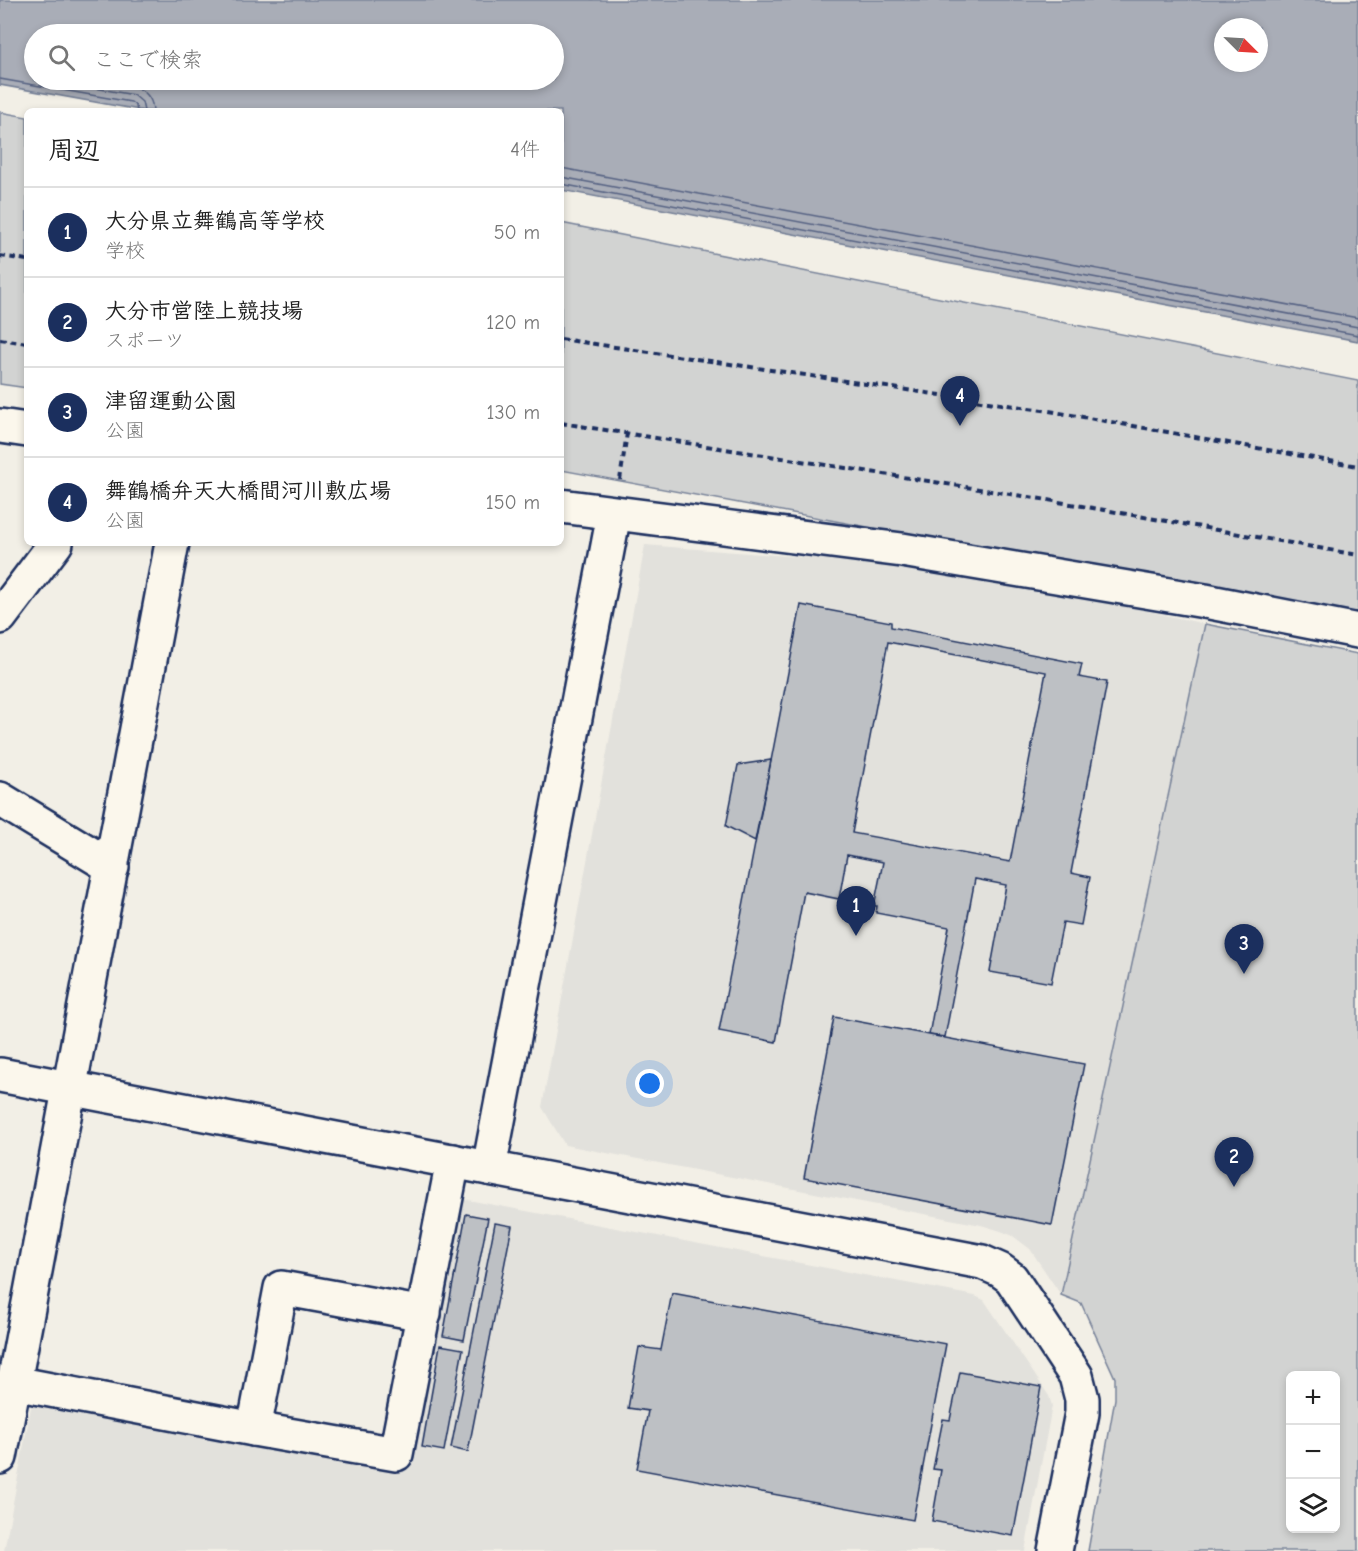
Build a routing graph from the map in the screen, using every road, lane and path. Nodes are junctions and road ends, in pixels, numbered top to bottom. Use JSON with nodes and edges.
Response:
{"nodes":[{"id":1,"x":0,"y":256,"type":"edge"},
{"id":2,"x":24,"y":260,"type":"edge"},
{"id":3,"x":0,"y":339,"type":"edge"},
{"id":4,"x":564,"y":339,"type":"edge"},
{"id":5,"x":24,"y":343,"type":"edge"},
{"id":6,"x":564,"y":423,"type":"edge"},
{"id":7,"x":0,"y":426,"type":"edge"},
{"id":8,"x":24,"y":430,"type":"edge"},
{"id":9,"x":627,"y":433,"type":"junction"},
{"id":10,"x":1358,"y":466,"type":"edge"},
{"id":11,"x":564,"y":506,"type":"edge"},
{"id":12,"x":614,"y":514,"type":"junction"},
{"id":13,"x":54,"y":546,"type":"edge"},
{"id":14,"x":171,"y":546,"type":"edge"},
{"id":15,"x":1358,"y":555,"type":"edge"},
{"id":16,"x":0,"y":617,"type":"edge"},
{"id":17,"x":1358,"y":631,"type":"edge"},
{"id":18,"x":0,"y":799,"type":"edge"},
{"id":19,"x":111,"y":867,"type":"junction"},
{"id":20,"x":0,"y":1075,"type":"edge"},
{"id":21,"x":70,"y":1089,"type":"junction"},
{"id":22,"x":453,"y":1161,"type":"junction"},
{"id":23,"x":489,"y":1168,"type":"junction"},
{"id":24,"x":424,"y":1314,"type":"junction"},
{"id":25,"x":14,"y":1383,"type":"junction"},
{"id":26,"x":254,"y":1429,"type":"junction"},
{"id":27,"x":0,"y":1457,"type":"edge"},
{"id":28,"x":1055,"y":1551,"type":"edge"}],
"edges":[{"from":1,"to":2,"type":"path"},
{"from":3,"to":5,"type":"path"},
{"from":4,"to":10,"type":"path"},
{"from":6,"to":9,"type":"path"},
{"from":7,"to":8,"type":"street"},
{"from":9,"to":12,"type":"path"},
{"from":9,"to":15,"type":"path"},
{"from":11,"to":12,"type":"street"},
{"from":12,"to":17,"type":"street"},
{"from":12,"to":23,"type":"street"},
{"from":13,"to":16,"type":"street"},
{"from":14,"to":19,"type":"street"},
{"from":18,"to":19,"type":"street"},
{"from":19,"to":21,"type":"street"},
{"from":20,"to":21,"type":"street"},
{"from":21,"to":22,"type":"street"},
{"from":21,"to":25,"type":"street"},
{"from":22,"to":23,"type":"street"},
{"from":22,"to":24,"type":"street"},
{"from":23,"to":28,"type":"street"},
{"from":24,"to":26,"type":"street"},
{"from":24,"to":26,"type":"street"},
{"from":25,"to":26,"type":"street"},
{"from":25,"to":27,"type":"street"}]}
